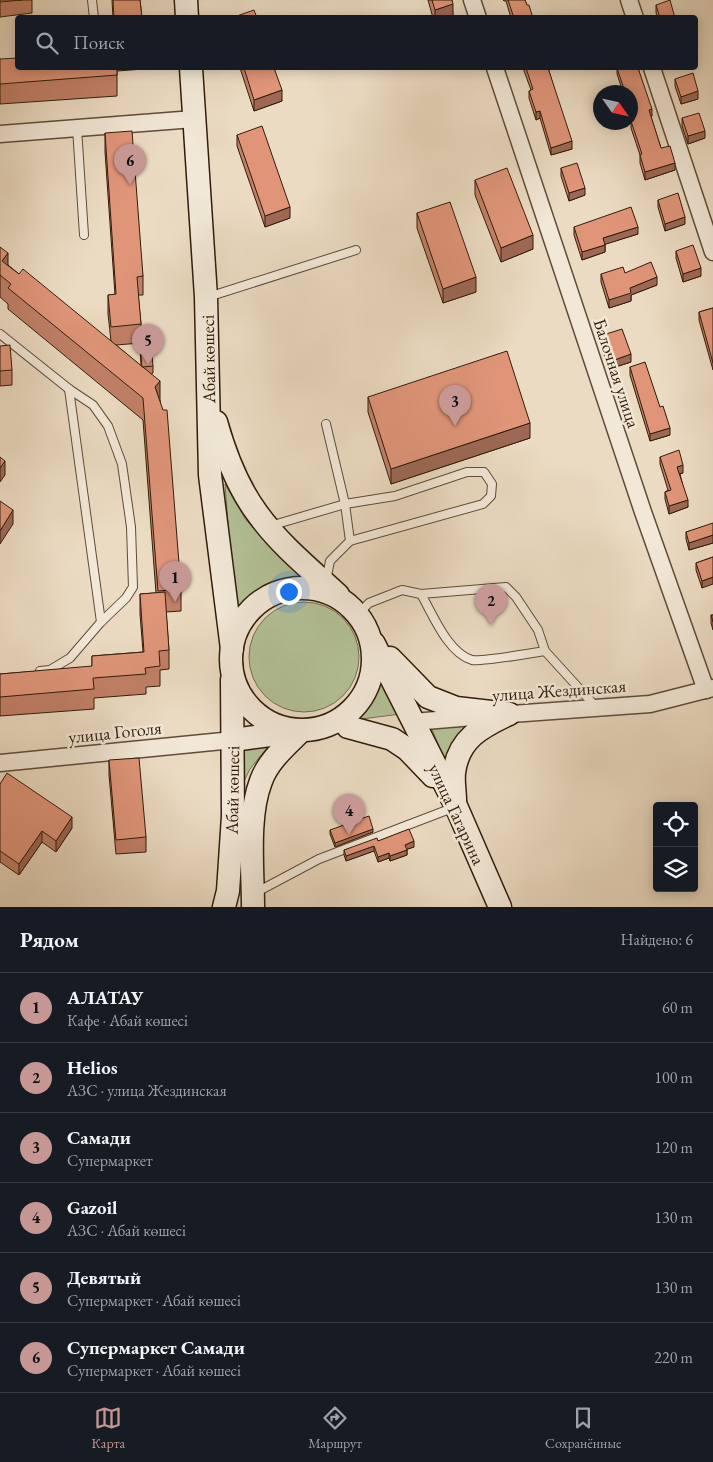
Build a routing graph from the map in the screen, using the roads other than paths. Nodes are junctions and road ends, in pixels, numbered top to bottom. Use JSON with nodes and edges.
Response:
{"nodes":[{"id":1,"x":92,"y":0,"type":"edge"},
{"id":2,"x":186,"y":0,"type":"edge"},
{"id":3,"x":472,"y":0,"type":"edge"},
{"id":4,"x":630,"y":0,"type":"edge"},
{"id":5,"x":94,"y":15,"type":"edge"},
{"id":6,"x":188,"y":15,"type":"edge"},
{"id":7,"x":477,"y":15,"type":"edge"},
{"id":8,"x":634,"y":15,"type":"edge"},
{"id":9,"x":191,"y":70,"type":"edge"},
{"id":10,"x":496,"y":70,"type":"edge"},
{"id":11,"x":653,"y":70,"type":"edge"},
{"id":12,"x":194,"y":120,"type":"junction"},
{"id":13,"x":77,"y":128,"type":"junction"},
{"id":14,"x":0,"y":134,"type":"edge"},
{"id":15,"x":709,"y":225,"type":"edge"},
{"id":16,"x":84,"y":235,"type":"dead end"},
{"id":17,"x":356,"y":250,"type":"dead end"},
{"id":18,"x":713,"y":252,"type":"edge"},
{"id":19,"x":206,"y":298,"type":"junction"},
{"id":20,"x":0,"y":334,"type":"edge"},
{"id":21,"x":69,"y":389,"type":"junction"},
{"id":22,"x":209,"y":397,"type":"junction"},
{"id":23,"x":326,"y":424,"type":"dead end"},
{"id":24,"x":345,"y":504,"type":"junction"},
{"id":25,"x":268,"y":526,"type":"junction"},
{"id":26,"x":350,"y":541,"type":"junction"},
{"id":27,"x":326,"y":584,"type":"junction"},
{"id":28,"x":421,"y":594,"type":"junction"},
{"id":29,"x":357,"y":616,"type":"junction"},
{"id":30,"x":101,"y":622,"type":"junction"},
{"id":31,"x":232,"y":650,"type":"junction"},
{"id":32,"x":546,"y":651,"type":"junction"},
{"id":33,"x":232,"y":672,"type":"junction"},
{"id":34,"x":33,"y":673,"type":"edge"},
{"id":35,"x":709,"y":689,"type":"edge"},
{"id":36,"x":596,"y":707,"type":"junction"},
{"id":37,"x":509,"y":714,"type":"junction"},
{"id":38,"x":413,"y":722,"type":"junction"},
{"id":39,"x":348,"y":727,"type":"junction"},
{"id":40,"x":308,"y":730,"type":"junction"},
{"id":41,"x":233,"y":740,"type":"junction"},
{"id":42,"x":0,"y":763,"type":"edge"},
{"id":43,"x":456,"y":806,"type":"junction"},
{"id":44,"x":253,"y":900,"type":"edge"},
{"id":45,"x":224,"y":907,"type":"edge"},
{"id":46,"x":500,"y":907,"type":"edge"}],
"edges":[{"from":1,"to":5,"type":"lane"},
{"from":2,"to":6,"type":"main road"},
{"from":3,"to":7,"type":"street"},
{"from":4,"to":8,"type":"street"},
{"from":9,"to":12,"type":"main road","name":"Абай көшесі"},
{"from":10,"to":35,"type":"street","name":"Балочная улица"},
{"from":11,"to":15,"type":"street"},
{"from":12,"to":13,"type":"street"},
{"from":12,"to":19,"type":"main road","name":"Абай көшесі"},
{"from":13,"to":14,"type":"street"},
{"from":13,"to":16,"type":"lane"},
{"from":15,"to":18,"type":"street"},
{"from":17,"to":19,"type":"lane"},
{"from":19,"to":22,"type":"main road","name":"Абай көшесі"},
{"from":20,"to":21,"type":"lane"},
{"from":21,"to":30,"type":"lane"},
{"from":21,"to":30,"type":"lane"},
{"from":22,"to":25,"type":"main road"},
{"from":22,"to":31,"type":"main road","name":"Абай көшесі"},
{"from":23,"to":24,"type":"lane"},
{"from":24,"to":25,"type":"lane"},
{"from":24,"to":26,"type":"lane"},
{"from":24,"to":26,"type":"lane"},
{"from":25,"to":27,"type":"main road"},
{"from":26,"to":27,"type":"lane"},
{"from":27,"to":29,"type":"main road"},
{"from":28,"to":29,"type":"lane"},
{"from":28,"to":32,"type":"lane"},
{"from":28,"to":32,"type":"lane"},
{"from":29,"to":31,"type":"main road"},
{"from":29,"to":37,"type":"main road"},
{"from":29,"to":38,"type":"main road","name":"улица Гагарина"},
{"from":29,"to":40,"type":"main road"},
{"from":30,"to":34,"type":"lane"},
{"from":31,"to":33,"type":"main road"},
{"from":32,"to":36,"type":"lane"},
{"from":33,"to":40,"type":"main road"},
{"from":33,"to":41,"type":"main road","name":"Абай көшесі"},
{"from":35,"to":36,"type":"street","name":"улица Жездинская"},
{"from":36,"to":37,"type":"street","name":"улица Жездинская"},
{"from":37,"to":38,"type":"street","name":"улица Жездинская"},
{"from":37,"to":43,"type":"main road"},
{"from":38,"to":39,"type":"main road"},
{"from":38,"to":43,"type":"main road","name":"улица Гагарина"},
{"from":39,"to":40,"type":"main road"},
{"from":39,"to":43,"type":"main road"},
{"from":40,"to":41,"type":"main road"},
{"from":40,"to":44,"type":"main road","name":"Абай көшесі"},
{"from":41,"to":42,"type":"street","name":"улица Гоголя"},
{"from":41,"to":45,"type":"main road","name":"Абай көшесі"},
{"from":43,"to":44,"type":"lane"},
{"from":43,"to":46,"type":"main road","name":"улица Гагарина"}]}
